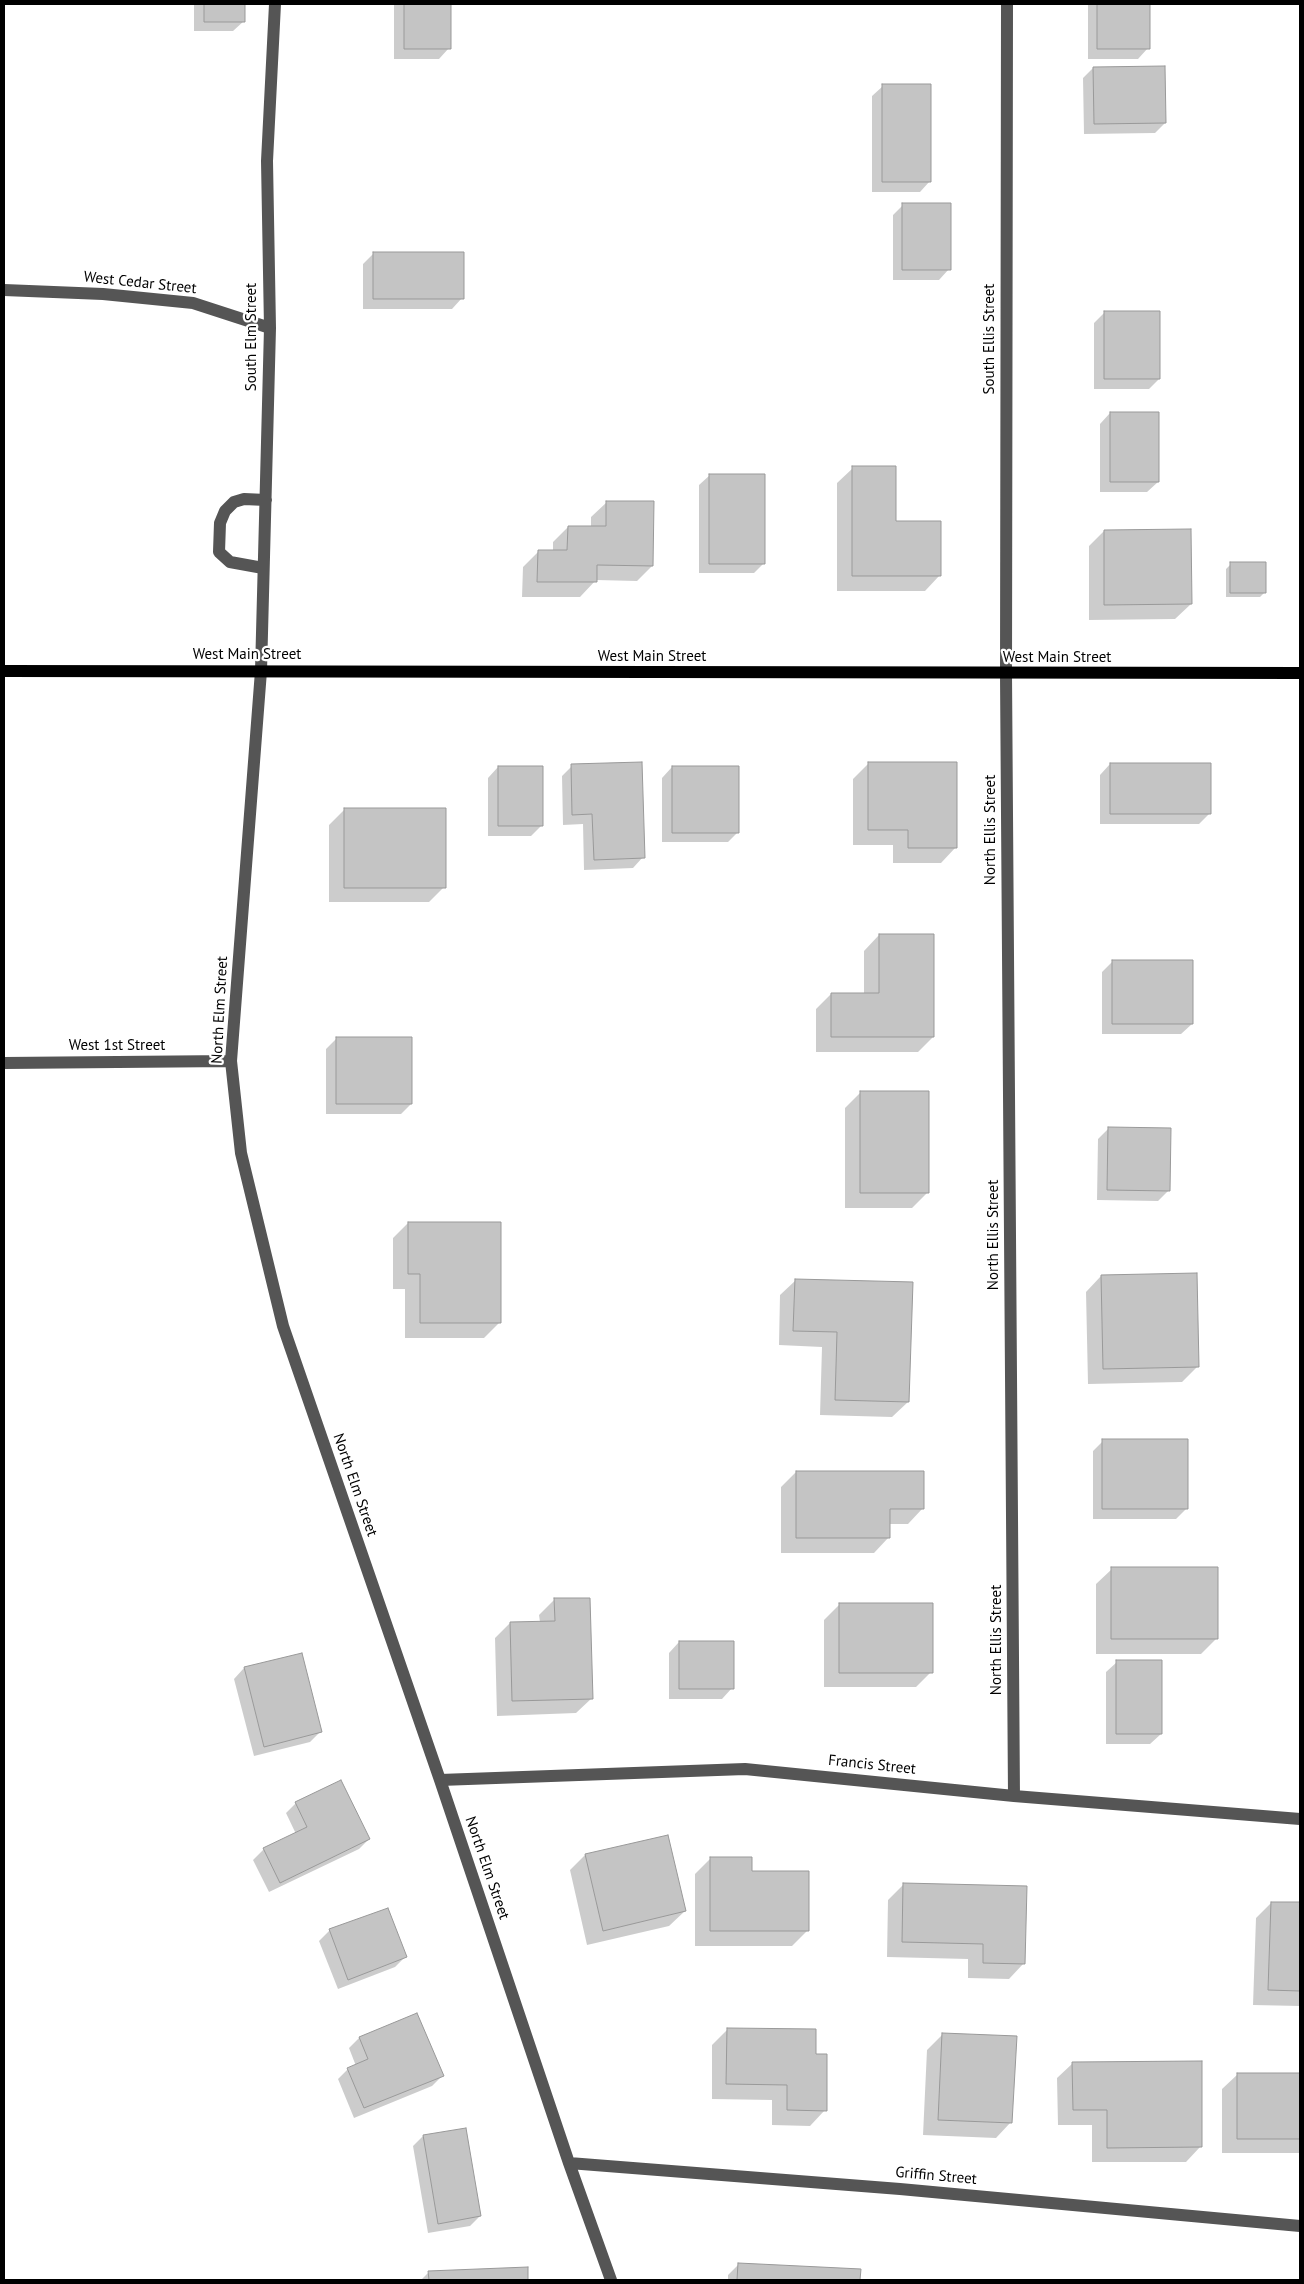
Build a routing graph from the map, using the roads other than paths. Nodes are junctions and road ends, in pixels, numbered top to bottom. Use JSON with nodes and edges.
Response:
{"nodes":[{"id":1,"x":275,"y":4,"type":"edge"},
{"id":2,"x":1007,"y":4,"type":"edge"},
{"id":3,"x":4,"y":290,"type":"edge"},
{"id":4,"x":270,"y":328,"type":"junction"},
{"id":5,"x":266,"y":500,"type":"junction"},
{"id":6,"x":264,"y":568,"type":"junction"},
{"id":7,"x":4,"y":671,"type":"edge"},
{"id":8,"x":261,"y":671,"type":"junction"},
{"id":9,"x":1300,"y":673,"type":"edge"},
{"id":10,"x":1006,"y":674,"type":"junction"},
{"id":11,"x":231,"y":1061,"type":"junction"},
{"id":12,"x":4,"y":1063,"type":"edge"},
{"id":13,"x":440,"y":1780,"type":"junction"},
{"id":14,"x":1014,"y":1796,"type":"junction"},
{"id":15,"x":1300,"y":1819,"type":"edge"},
{"id":16,"x":569,"y":2163,"type":"junction"},
{"id":17,"x":1300,"y":2226,"type":"edge"},
{"id":18,"x":611,"y":2280,"type":"edge"}],
"edges":[{"from":1,"to":4,"type":"street","name":"South Elm Street"},
{"from":2,"to":10,"type":"street","name":"South Ellis Street"},
{"from":3,"to":4,"type":"street","name":"West Cedar Street"},
{"from":4,"to":5,"type":"street","name":"South Elm Street"},
{"from":5,"to":6,"type":"street","name":"South Elm Street"},
{"from":5,"to":6,"type":"street"},
{"from":6,"to":8,"type":"street","name":"South Elm Street"},
{"from":7,"to":8,"type":"main road","name":"West Main Street"},
{"from":8,"to":10,"type":"main road","name":"West Main Street"},
{"from":8,"to":11,"type":"street","name":"North Elm Street"},
{"from":9,"to":10,"type":"main road","name":"West Main Street"},
{"from":10,"to":14,"type":"street","name":"North Ellis Street"},
{"from":11,"to":12,"type":"street","name":"West 1st Street"},
{"from":11,"to":13,"type":"street","name":"North Elm Street"},
{"from":13,"to":14,"type":"street","name":"Francis Street"},
{"from":13,"to":16,"type":"street","name":"North Elm Street"},
{"from":14,"to":15,"type":"street","name":"Francis Street"},
{"from":16,"to":17,"type":"street","name":"Griffin Street"},
{"from":16,"to":18,"type":"street","name":"North Elm Street"}]}
